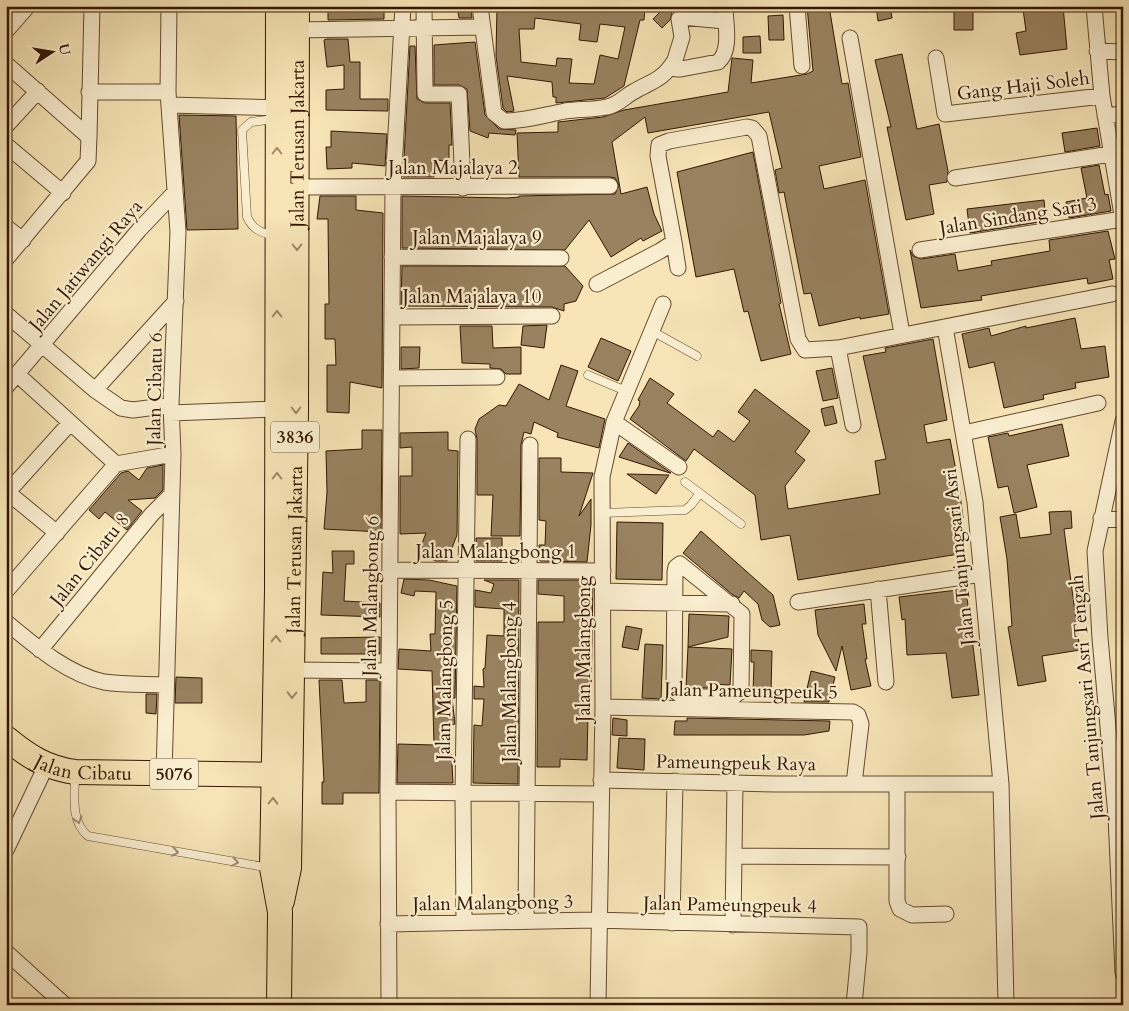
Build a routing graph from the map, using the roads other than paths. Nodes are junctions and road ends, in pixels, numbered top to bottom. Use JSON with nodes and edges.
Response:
{"nodes":[{"id":1,"x":28,"y":6,"type":"edge"},
{"id":2,"x":92,"y":6,"type":"edge"},
{"id":3,"x":169,"y":6,"type":"edge"},
{"id":4,"x":278,"y":6,"type":"edge"},
{"id":5,"x":297,"y":6,"type":"edge"},
{"id":6,"x":396,"y":6,"type":"edge"},
{"id":7,"x":403,"y":6,"type":"edge"},
{"id":8,"x":424,"y":6,"type":"edge"},
{"id":9,"x":480,"y":6,"type":"edge"},
{"id":10,"x":797,"y":6,"type":"edge"},
{"id":11,"x":1094,"y":6,"type":"edge"},
{"id":12,"x":725,"y":14,"type":"edge"},
{"id":13,"x":482,"y":27,"type":"junction"},
{"id":14,"x":297,"y":30,"type":"junction"},
{"id":15,"x":395,"y":30,"type":"junction"},
{"id":16,"x":6,"y":31,"type":"edge"},
{"id":17,"x":850,"y":38,"type":"dead end"},
{"id":18,"x":1097,"y":51,"type":"junction"},
{"id":19,"x":1123,"y":52,"type":"edge"},
{"id":20,"x":936,"y":58,"type":"dead end"},
{"id":21,"x":675,"y":60,"type":"junction"},
{"id":22,"x":6,"y":64,"type":"edge"},
{"id":23,"x":802,"y":66,"type":"dead end"},
{"id":24,"x":38,"y":91,"type":"junction"},
{"id":25,"x":89,"y":92,"type":"junction"},
{"id":26,"x":1102,"y":96,"type":"junction"},
{"id":27,"x":169,"y":99,"type":"junction"},
{"id":28,"x":284,"y":112,"type":"junction"},
{"id":29,"x":1123,"y":114,"type":"edge"},
{"id":30,"x":1105,"y":116,"type":"junction"},
{"id":31,"x":6,"y":126,"type":"edge"},
{"id":32,"x":89,"y":137,"type":"junction"},
{"id":33,"x":6,"y":144,"type":"edge"},
{"id":34,"x":1112,"y":154,"type":"junction"},
{"id":35,"x":955,"y":178,"type":"dead end"},
{"id":36,"x":610,"y":186,"type":"dead end"},
{"id":37,"x":297,"y":187,"type":"junction"},
{"id":38,"x":393,"y":187,"type":"junction"},
{"id":39,"x":463,"y":188,"type":"junction"},
{"id":40,"x":175,"y":192,"type":"junction"},
{"id":41,"x":63,"y":193,"type":"junction"},
{"id":42,"x":1121,"y":193,"type":"edge"},
{"id":43,"x":1123,"y":220,"type":"edge"},
{"id":44,"x":6,"y":226,"type":"edge"},
{"id":45,"x":277,"y":236,"type":"junction"},
{"id":46,"x":23,"y":240,"type":"junction"},
{"id":47,"x":674,"y":242,"type":"junction"},
{"id":48,"x":920,"y":250,"type":"dead end"},
{"id":49,"x":392,"y":257,"type":"junction"},
{"id":50,"x":561,"y":258,"type":"dead end"},
{"id":51,"x":6,"y":259,"type":"edge"},
{"id":52,"x":678,"y":268,"type":"dead end"},
{"id":53,"x":597,"y":284,"type":"dead end"},
{"id":54,"x":1112,"y":294,"type":"dead end"},
{"id":55,"x":176,"y":301,"type":"junction"},
{"id":56,"x":663,"y":304,"type":"dead end"},
{"id":57,"x":6,"y":314,"type":"edge"},
{"id":58,"x":552,"y":316,"type":"dead end"},
{"id":59,"x":392,"y":317,"type":"junction"},
{"id":60,"x":945,"y":326,"type":"junction"},
{"id":61,"x":652,"y":331,"type":"junction"},
{"id":62,"x":902,"y":334,"type":"junction"},
{"id":63,"x":44,"y":345,"type":"junction"},
{"id":64,"x":838,"y":348,"type":"junction"},
{"id":65,"x":697,"y":356,"type":"dead end"},
{"id":66,"x":18,"y":375,"type":"junction"},
{"id":67,"x":588,"y":375,"type":"dead end"},
{"id":68,"x":497,"y":377,"type":"dead end"},
{"id":69,"x":392,"y":378,"type":"junction"},
{"id":70,"x":6,"y":388,"type":"edge"},
{"id":71,"x":95,"y":390,"type":"junction"},
{"id":72,"x":626,"y":391,"type":"junction"},
{"id":73,"x":1098,"y":403,"type":"dead end"},
{"id":74,"x":171,"y":409,"type":"junction"},
{"id":75,"x":277,"y":409,"type":"junction"},
{"id":76,"x":1123,"y":421,"type":"edge"},
{"id":77,"x":614,"y":422,"type":"junction"},
{"id":78,"x":70,"y":423,"type":"junction"},
{"id":79,"x":853,"y":425,"type":"dead end"},
{"id":80,"x":964,"y":433,"type":"junction"},
{"id":81,"x":468,"y":439,"type":"dead end"},
{"id":82,"x":530,"y":445,"type":"dead end"},
{"id":83,"x":173,"y":454,"type":"junction"},
{"id":84,"x":116,"y":464,"type":"junction"},
{"id":85,"x":679,"y":468,"type":"dead end"},
{"id":86,"x":685,"y":482,"type":"dead end"},
{"id":87,"x":7,"y":493,"type":"edge"},
{"id":88,"x":700,"y":494,"type":"junction"},
{"id":89,"x":171,"y":495,"type":"junction"},
{"id":90,"x":602,"y":513,"type":"junction"},
{"id":91,"x":1111,"y":519,"type":"edge"},
{"id":92,"x":741,"y":524,"type":"dead end"},
{"id":93,"x":1123,"y":527,"type":"edge"},
{"id":94,"x":57,"y":533,"type":"junction"},
{"id":95,"x":390,"y":570,"type":"junction"},
{"id":96,"x":603,"y":571,"type":"junction"},
{"id":97,"x":466,"y":572,"type":"junction"},
{"id":98,"x":530,"y":572,"type":"junction"},
{"id":99,"x":982,"y":574,"type":"junction"},
{"id":100,"x":878,"y":589,"type":"junction"},
{"id":101,"x":285,"y":590,"type":"junction"},
{"id":102,"x":6,"y":592,"type":"edge"},
{"id":103,"x":603,"y":596,"type":"junction"},
{"id":104,"x":674,"y":598,"type":"junction"},
{"id":105,"x":798,"y":602,"type":"dead end"},
{"id":106,"x":732,"y":604,"type":"junction"},
{"id":107,"x":6,"y":622,"type":"edge"},
{"id":108,"x":40,"y":650,"type":"junction"},
{"id":109,"x":293,"y":670,"type":"junction"},
{"id":110,"x":389,"y":671,"type":"junction"},
{"id":111,"x":886,"y":682,"type":"dead end"},
{"id":112,"x":166,"y":685,"type":"junction"},
{"id":113,"x":603,"y":707,"type":"junction"},
{"id":114,"x":6,"y":738,"type":"edge"},
{"id":115,"x":46,"y":766,"type":"junction"},
{"id":116,"x":75,"y":772,"type":"junction"},
{"id":117,"x":164,"y":774,"type":"junction"},
{"id":118,"x":282,"y":775,"type":"junction"},
{"id":119,"x":675,"y":781,"type":"junction"},
{"id":120,"x":735,"y":783,"type":"junction"},
{"id":121,"x":854,"y":784,"type":"junction"},
{"id":122,"x":1001,"y":784,"type":"junction"},
{"id":123,"x":897,"y":785,"type":"junction"},
{"id":124,"x":601,"y":787,"type":"junction"},
{"id":125,"x":388,"y":792,"type":"junction"},
{"id":126,"x":463,"y":794,"type":"junction"},
{"id":127,"x":529,"y":794,"type":"junction"},
{"id":128,"x":1119,"y":816,"type":"edge"},
{"id":129,"x":6,"y":850,"type":"edge"},
{"id":130,"x":736,"y":856,"type":"junction"},
{"id":131,"x":898,"y":857,"type":"junction"},
{"id":132,"x":281,"y":868,"type":"junction"},
{"id":133,"x":946,"y":914,"type":"dead end"},
{"id":134,"x":526,"y":920,"type":"junction"},
{"id":135,"x":600,"y":921,"type":"junction"},
{"id":136,"x":464,"y":922,"type":"junction"},
{"id":137,"x":672,"y":923,"type":"junction"},
{"id":138,"x":388,"y":924,"type":"junction"},
{"id":139,"x":733,"y":925,"type":"junction"},
{"id":140,"x":6,"y":952,"type":"edge"},
{"id":141,"x":1123,"y":973,"type":"edge"},
{"id":142,"x":60,"y":1003,"type":"edge"},
{"id":143,"x":279,"y":1005,"type":"edge"},
{"id":144,"x":389,"y":1005,"type":"edge"},
{"id":145,"x":598,"y":1005,"type":"edge"},
{"id":146,"x":854,"y":1005,"type":"edge"},
{"id":147,"x":1006,"y":1005,"type":"edge"}],
"edges":[{"from":1,"to":16,"type":"street"},
{"from":2,"to":25,"type":"street"},
{"from":3,"to":27,"type":"street","name":"Jalan Cibatu 6"},
{"from":4,"to":28,"type":"main road","name":"Jalan Terusan Jakarta","number":"3836"},
{"from":5,"to":14,"type":"main road","name":"Jalan Terusan Jakarta","number":"3836"},
{"from":6,"to":15,"type":"street"},
{"from":7,"to":38,"type":"street","name":"Jalan Malangbong 6"},
{"from":8,"to":39,"type":"street"},
{"from":9,"to":13,"type":"street"},
{"from":10,"to":23,"type":"street"},
{"from":11,"to":18,"type":"street"},
{"from":12,"to":21,"type":"street"},
{"from":12,"to":21,"type":"street"},
{"from":13,"to":15,"type":"street"},
{"from":13,"to":21,"type":"street"},
{"from":14,"to":15,"type":"street"},
{"from":14,"to":28,"type":"main road","name":"Jalan Terusan Jakarta","number":"3836"},
{"from":17,"to":62,"type":"street"},
{"from":18,"to":19,"type":"street"},
{"from":18,"to":26,"type":"street"},
{"from":20,"to":26,"type":"street","name":"Gang Haji Soleh"},
{"from":22,"to":24,"type":"street"},
{"from":24,"to":31,"type":"street"},
{"from":24,"to":32,"type":"street"},
{"from":25,"to":27,"type":"street"},
{"from":25,"to":32,"type":"street"},
{"from":26,"to":30,"type":"street"},
{"from":27,"to":28,"type":"street"},
{"from":27,"to":40,"type":"street","name":"Jalan Cibatu 6"},
{"from":28,"to":37,"type":"main road","name":"Jalan Terusan Jakarta","number":"3836"},
{"from":45,"to":28,"type":"main road","name":"Jalan Terusan Jakarta","number":"3836","one_way":true},
{"from":28,"to":45,"type":"lane"},
{"from":29,"to":30,"type":"street"},
{"from":30,"to":34,"type":"street"},
{"from":32,"to":41,"type":"street"},
{"from":33,"to":41,"type":"street"},
{"from":34,"to":35,"type":"street"},
{"from":34,"to":42,"type":"street"},
{"from":36,"to":39,"type":"street","name":"Jalan Majalaya 2"},
{"from":37,"to":38,"type":"street","name":"Jalan Majalaya 2"},
{"from":37,"to":101,"type":"main road","name":"Jalan Terusan Jakarta","number":"3836","one_way":true},
{"from":38,"to":39,"type":"street","name":"Jalan Majalaya 2"},
{"from":38,"to":49,"type":"street","name":"Jalan Malangbong 6"},
{"from":40,"to":55,"type":"street","name":"Jalan Cibatu 6"},
{"from":40,"to":63,"type":"street","name":"Jalan Jatiwangi Raya"},
{"from":41,"to":46,"type":"street"},
{"from":42,"to":43,"type":"street"},
{"from":43,"to":48,"type":"street","name":"Jalan Sindang Sari 3"},
{"from":44,"to":46,"type":"street"},
{"from":75,"to":45,"type":"main road","name":"Jalan Terusan Jakarta","number":"3836","one_way":true},
{"from":46,"to":51,"type":"street"},
{"from":47,"to":52,"type":"street"},
{"from":47,"to":53,"type":"street"},
{"from":47,"to":64,"type":"street"},
{"from":49,"to":50,"type":"street","name":"Jalan Majalaya 9"},
{"from":49,"to":59,"type":"street","name":"Jalan Malangbong 6"},
{"from":54,"to":60,"type":"street"},
{"from":55,"to":71,"type":"street"},
{"from":55,"to":74,"type":"street","name":"Jalan Cibatu 6"},
{"from":56,"to":61,"type":"street","name":"Jalan Malangbong"},
{"from":57,"to":63,"type":"street"},
{"from":58,"to":59,"type":"street","name":"Jalan Majalaya 10"},
{"from":59,"to":69,"type":"street","name":"Jalan Malangbong 6"},
{"from":60,"to":62,"type":"street"},
{"from":60,"to":80,"type":"street","name":"Jalan Tanjungsari Asri"},
{"from":61,"to":65,"type":"lane"},
{"from":61,"to":72,"type":"street","name":"Jalan Malangbong"},
{"from":62,"to":64,"type":"street"},
{"from":63,"to":66,"type":"street","name":"Jalan Jatiwangi Raya"},
{"from":63,"to":71,"type":"street"},
{"from":64,"to":79,"type":"street"},
{"from":66,"to":70,"type":"street","name":"Jalan Jatiwangi Raya"},
{"from":66,"to":78,"type":"street"},
{"from":67,"to":72,"type":"lane"},
{"from":68,"to":69,"type":"street"},
{"from":69,"to":95,"type":"street","name":"Jalan Malangbong 6"},
{"from":71,"to":74,"type":"street"},
{"from":72,"to":77,"type":"street","name":"Jalan Malangbong"},
{"from":73,"to":80,"type":"street"},
{"from":74,"to":75,"type":"street"},
{"from":74,"to":83,"type":"street","name":"Jalan Cibatu 6"},
{"from":101,"to":75,"type":"main road","name":"Jalan Terusan Jakarta","number":"3836","one_way":true},
{"from":76,"to":91,"type":"street","name":"Jalan Tanjungsari Asri Tengah"},
{"from":77,"to":85,"type":"street"},
{"from":77,"to":90,"type":"street","name":"Jalan Malangbong"},
{"from":78,"to":84,"type":"street"},
{"from":78,"to":87,"type":"street"},
{"from":80,"to":99,"type":"street","name":"Jalan Tanjungsari Asri"},
{"from":81,"to":97,"type":"street","name":"Jalan Malangbong 5"},
{"from":82,"to":98,"type":"street","name":"Jalan Malangbong 4"},
{"from":83,"to":84,"type":"street"},
{"from":83,"to":89,"type":"street","name":"Jalan Cibatu 6"},
{"from":84,"to":94,"type":"street"},
{"from":86,"to":88,"type":"lane"},
{"from":87,"to":94,"type":"street"},
{"from":88,"to":90,"type":"lane"},
{"from":88,"to":92,"type":"lane"},
{"from":89,"to":108,"type":"street","name":"Jalan Cibatu 8"},
{"from":89,"to":112,"type":"street","name":"Jalan Cibatu 6"},
{"from":90,"to":96,"type":"street","name":"Jalan Malangbong"},
{"from":91,"to":93,"type":"street"},
{"from":91,"to":128,"type":"street","name":"Jalan Tanjungsari Asri Tengah"},
{"from":94,"to":102,"type":"street"},
{"from":95,"to":97,"type":"street","name":"Jalan Malangbong 1"},
{"from":95,"to":110,"type":"street","name":"Jalan Malangbong 6"},
{"from":96,"to":98,"type":"street","name":"Jalan Malangbong 1"},
{"from":96,"to":103,"type":"street","name":"Jalan Malangbong"},
{"from":97,"to":98,"type":"street","name":"Jalan Malangbong 1"},
{"from":97,"to":126,"type":"street","name":"Jalan Malangbong 5"},
{"from":98,"to":127,"type":"street","name":"Jalan Malangbong 4"},
{"from":99,"to":100,"type":"street"},
{"from":99,"to":122,"type":"street","name":"Jalan Tanjungsari Asri"},
{"from":100,"to":105,"type":"street"},
{"from":100,"to":111,"type":"street"},
{"from":101,"to":109,"type":"main road","name":"Jalan Terusan Jakarta","number":"3836"},
{"from":118,"to":101,"type":"main road","name":"Jalan Terusan Jakarta","number":"3836","one_way":true},
{"from":103,"to":104,"type":"street"},
{"from":103,"to":113,"type":"street","name":"Jalan Malangbong"},
{"from":104,"to":106,"type":"street"},
{"from":104,"to":106,"type":"street"},
{"from":104,"to":106,"type":"street"},
{"from":107,"to":108,"type":"street"},
{"from":108,"to":112,"type":"street"},
{"from":109,"to":110,"type":"street"},
{"from":109,"to":118,"type":"main road","name":"Jalan Terusan Jakarta","number":"3836","one_way":true},
{"from":110,"to":125,"type":"street","name":"Jalan Malangbong 6"},
{"from":112,"to":117,"type":"street","name":"Jalan Cibatu 6"},
{"from":113,"to":121,"type":"street","name":"Jalan Pameungpeuk 5"},
{"from":113,"to":124,"type":"street","name":"Jalan Malangbong"},
{"from":114,"to":115,"type":"main road","name":"Jalan Cibatu","number":"5076"},
{"from":115,"to":116,"type":"main road","name":"Jalan Cibatu","number":"5076"},
{"from":115,"to":129,"type":"street"},
{"from":116,"to":117,"type":"main road","name":"Jalan Cibatu","number":"5076"},
{"from":116,"to":132,"type":"lane","one_way":true},
{"from":117,"to":118,"type":"main road","name":"Jalan Cibatu","number":"5076"},
{"from":118,"to":132,"type":"main road","name":"Jalan Terusan Jakarta","number":"3836"},
{"from":119,"to":120,"type":"street","name":"Pameungpeuk Raya"},
{"from":119,"to":124,"type":"street","name":"Pameungpeuk Raya"},
{"from":119,"to":137,"type":"street"},
{"from":120,"to":121,"type":"street","name":"Pameungpeuk Raya"},
{"from":120,"to":130,"type":"street"},
{"from":121,"to":123,"type":"street","name":"Pameungpeuk Raya"},
{"from":122,"to":123,"type":"street"},
{"from":122,"to":147,"type":"street","name":"Jalan Tanjungsari Asri"},
{"from":123,"to":131,"type":"street"},
{"from":124,"to":127,"type":"street","name":"Pameungpeuk Raya"},
{"from":124,"to":135,"type":"street","name":"Jalan Malangbong"},
{"from":125,"to":126,"type":"street","name":"Pameungpeuk Raya"},
{"from":125,"to":138,"type":"street","name":"Jalan Malangbong 6"},
{"from":126,"to":127,"type":"street","name":"Pameungpeuk Raya"},
{"from":126,"to":136,"type":"street","name":"Jalan Malangbong 5"},
{"from":127,"to":134,"type":"street","name":"Jalan Malangbong 4"},
{"from":128,"to":141,"type":"street","name":"Jalan Tanjungsari Asri Tengah"},
{"from":130,"to":131,"type":"street"},
{"from":130,"to":139,"type":"street"},
{"from":131,"to":133,"type":"street"},
{"from":132,"to":143,"type":"main road","name":"Jalan Terusan Jakarta","number":"3836"},
{"from":134,"to":135,"type":"street","name":"Jalan Malangbong 3"},
{"from":134,"to":136,"type":"street","name":"Jalan Malangbong 3"},
{"from":135,"to":137,"type":"street","name":"Jalan Pameungpeuk 4"},
{"from":135,"to":145,"type":"street","name":"Jalan Malangbong"},
{"from":136,"to":138,"type":"street","name":"Jalan Malangbong 3"},
{"from":137,"to":139,"type":"street","name":"Jalan Pameungpeuk 4"},
{"from":138,"to":144,"type":"street","name":"Jalan Malangbong 6"},
{"from":139,"to":146,"type":"street","name":"Jalan Pameungpeuk 4"},
{"from":140,"to":142,"type":"street"}]}
